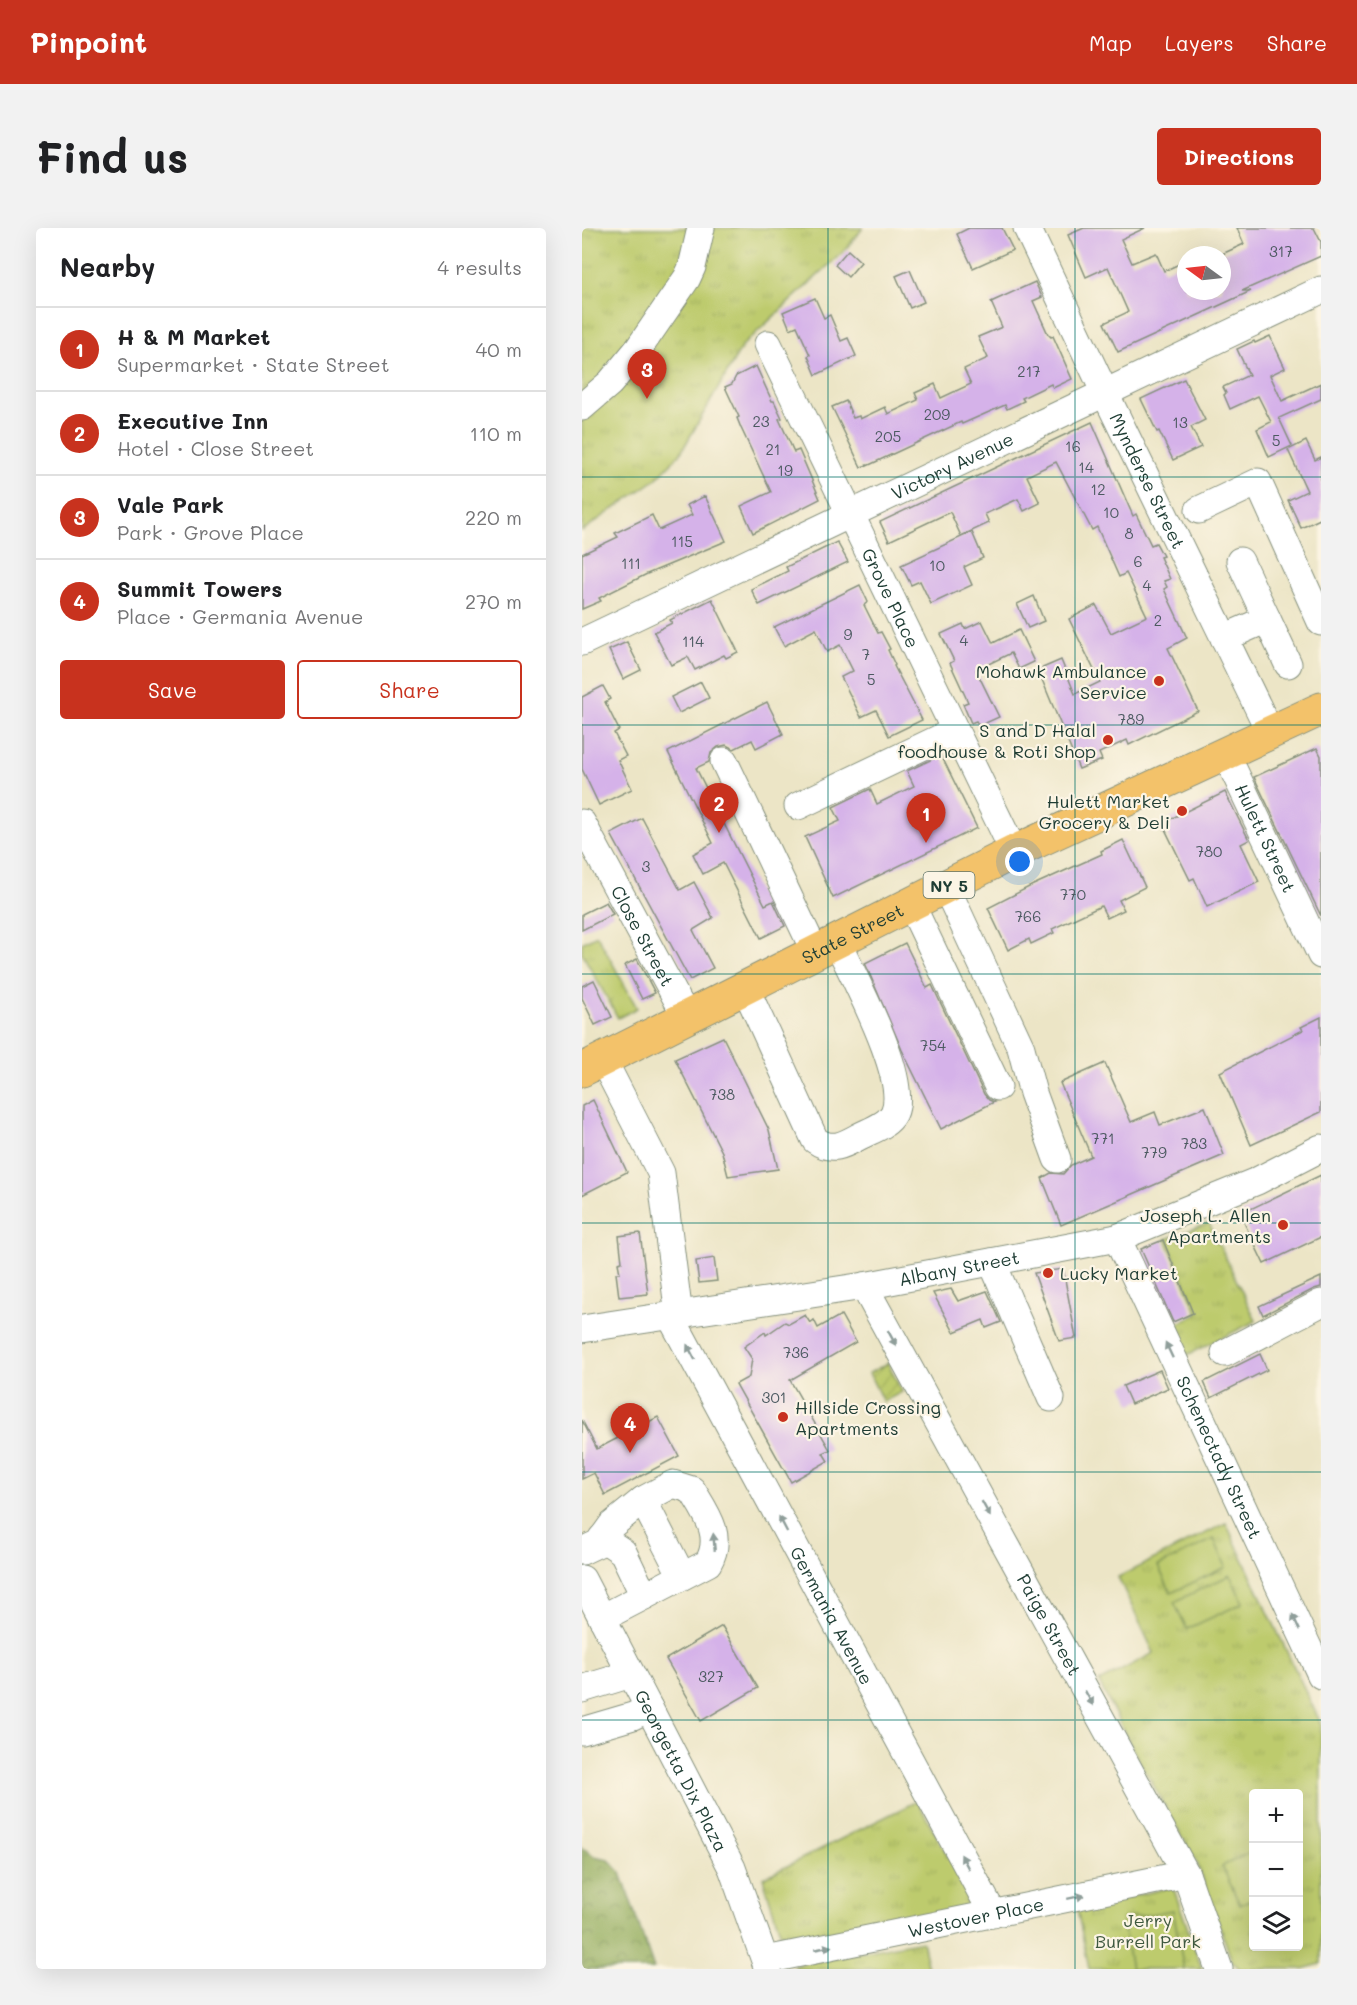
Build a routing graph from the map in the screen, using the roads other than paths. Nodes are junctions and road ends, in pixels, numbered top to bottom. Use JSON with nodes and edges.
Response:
{"nodes":[{"id":1,"x":701,"y":228,"type":"edge"},
{"id":2,"x":1027,"y":228,"type":"edge"},
{"id":3,"x":1321,"y":290,"type":"edge"},
{"id":4,"x":768,"y":344,"type":"dead end"},
{"id":5,"x":1105,"y":393,"type":"junction"},
{"id":6,"x":582,"y":407,"type":"edge"},
{"id":7,"x":1198,"y":510,"type":"dead end"},
{"id":8,"x":850,"y":514,"type":"junction"},
{"id":9,"x":1240,"y":561,"type":"dead end"},
{"id":10,"x":1267,"y":619,"type":"junction"},
{"id":11,"x":1321,"y":622,"type":"edge"},
{"id":12,"x":1224,"y":638,"type":"junction"},
{"id":13,"x":582,"y":642,"type":"edge"},
{"id":14,"x":1288,"y":664,"type":"dead end"},
{"id":15,"x":1321,"y":709,"type":"edge"},
{"id":16,"x":955,"y":731,"type":"junction"},
{"id":17,"x":1270,"y":732,"type":"junction"},
{"id":18,"x":1226,"y":754,"type":"junction"},
{"id":19,"x":724,"y":761,"type":"dead end"},
{"id":20,"x":798,"y":807,"type":"dead end"},
{"id":21,"x":582,"y":823,"type":"edge"},
{"id":22,"x":1014,"y":852,"type":"junction"},
{"id":23,"x":946,"y":887,"type":"junction"},
{"id":24,"x":911,"y":904,"type":"junction"},
{"id":25,"x":826,"y":947,"type":"junction"},
{"id":26,"x":1320,"y":949,"type":"edge"},
{"id":27,"x":745,"y":987,"type":"junction"},
{"id":28,"x":686,"y":1016,"type":"junction"},
{"id":29,"x":592,"y":1065,"type":"edge"},
{"id":30,"x":998,"y":1087,"type":"dead end"},
{"id":31,"x":1321,"y":1148,"type":"edge"},
{"id":32,"x":1057,"y":1159,"type":"dead end"},
{"id":33,"x":1117,"y":1238,"type":"junction"},
{"id":34,"x":992,"y":1262,"type":"junction"},
{"id":35,"x":864,"y":1286,"type":"junction"},
{"id":36,"x":1321,"y":1303,"type":"edge"},
{"id":37,"x":675,"y":1316,"type":"junction"},
{"id":38,"x":582,"y":1329,"type":"edge"},
{"id":39,"x":1225,"y":1353,"type":"dead end"},
{"id":40,"x":1051,"y":1398,"type":"dead end"},
{"id":41,"x":643,"y":1500,"type":"junction"},
{"id":42,"x":592,"y":1544,"type":"edge"},
{"id":43,"x":682,"y":1576,"type":"junction"},
{"id":44,"x":582,"y":1579,"type":"edge"},
{"id":45,"x":644,"y":1596,"type":"junction"},
{"id":46,"x":602,"y":1618,"type":"junction"},
{"id":47,"x":631,"y":1674,"type":"junction"},
{"id":48,"x":1321,"y":1675,"type":"edge"},
{"id":49,"x":582,"y":1689,"type":"edge"},
{"id":50,"x":649,"y":1708,"type":"junction"},
{"id":51,"x":582,"y":1731,"type":"edge"},
{"id":52,"x":1186,"y":1874,"type":"junction"},
{"id":53,"x":993,"y":1914,"type":"junction"},
{"id":54,"x":767,"y":1964,"type":"edge"},
{"id":55,"x":1219,"y":1969,"type":"edge"}],
"edges":[{"from":1,"to":6,"type":"street"},
{"from":2,"to":5,"type":"street","name":"Mynderse Street"},
{"from":3,"to":5,"type":"street","name":"Victory Avenue"},
{"from":4,"to":8,"type":"street","name":"Grove Place"},
{"from":5,"to":8,"type":"street","name":"Victory Avenue"},
{"from":5,"to":12,"type":"street","name":"Mynderse Street"},
{"from":7,"to":11,"type":"street"},
{"from":8,"to":13,"type":"street","name":"Victory Avenue"},
{"from":8,"to":16,"type":"street","name":"Grove Place"},
{"from":9,"to":10,"type":"street"},
{"from":10,"to":12,"type":"street"},
{"from":10,"to":14,"type":"street"},
{"from":12,"to":17,"type":"street","name":"Mynderse Street"},
{"from":15,"to":17,"type":"main road","name":"State Street","number":"NY 5"},
{"from":16,"to":20,"type":"street"},
{"from":16,"to":22,"type":"street","name":"Grove Place"},
{"from":17,"to":18,"type":"main road","name":"State Street","number":"NY 5"},
{"from":18,"to":22,"type":"main road","name":"State Street","number":"NY 5"},
{"from":18,"to":26,"type":"street","name":"Hulett Street"},
{"from":19,"to":25,"type":"street"},
{"from":21,"to":28,"type":"street","name":"Close Street"},
{"from":22,"to":23,"type":"main road","name":"State Street","number":"NY 5"},
{"from":23,"to":24,"type":"main road","name":"State Street","number":"NY 5"},
{"from":23,"to":32,"type":"street"},
{"from":24,"to":25,"type":"main road","name":"State Street","number":"NY 5"},
{"from":24,"to":30,"type":"street"},
{"from":25,"to":27,"type":"main road","name":"State Street","number":"NY 5"},
{"from":25,"to":27,"type":"street"},
{"from":27,"to":28,"type":"main road","name":"State Street","number":"NY 5"},
{"from":28,"to":29,"type":"main road","name":"State Street","number":"NY 5"},
{"from":29,"to":37,"type":"street"},
{"from":31,"to":33,"type":"street","name":"Albany Street"},
{"from":33,"to":34,"type":"street","name":"Albany Street"},
{"from":48,"to":33,"type":"street","name":"Schenectady Street","one_way":true},
{"from":34,"to":35,"type":"street","name":"Albany Street"},
{"from":34,"to":40,"type":"street"},
{"from":35,"to":37,"type":"street","name":"Albany Street"},
{"from":35,"to":52,"type":"street","name":"Paige Street","one_way":true},
{"from":36,"to":39,"type":"street"},
{"from":37,"to":38,"type":"street","name":"Albany Street"},
{"from":53,"to":37,"type":"street","name":"Germania Avenue","one_way":true},
{"from":41,"to":42,"type":"street"},
{"from":41,"to":43,"type":"street"},
{"from":43,"to":41,"type":"street","one_way":true},
{"from":42,"to":45,"type":"street"},
{"from":43,"to":45,"type":"street"},
{"from":44,"to":46,"type":"street","name":"Georgetta Dix Plaza"},
{"from":45,"to":46,"type":"street"},
{"from":46,"to":47,"type":"street","name":"Georgetta Dix Plaza"},
{"from":47,"to":49,"type":"street"},
{"from":47,"to":50,"type":"street","name":"Georgetta Dix Plaza"},
{"from":50,"to":51,"type":"street"},
{"from":50,"to":54,"type":"street","name":"Georgetta Dix Plaza"},
{"from":53,"to":52,"type":"street","name":"Westover Place","one_way":true},
{"from":52,"to":55,"type":"street","name":"Paige Street"},
{"from":54,"to":53,"type":"street","name":"Westover Place","one_way":true}]}
